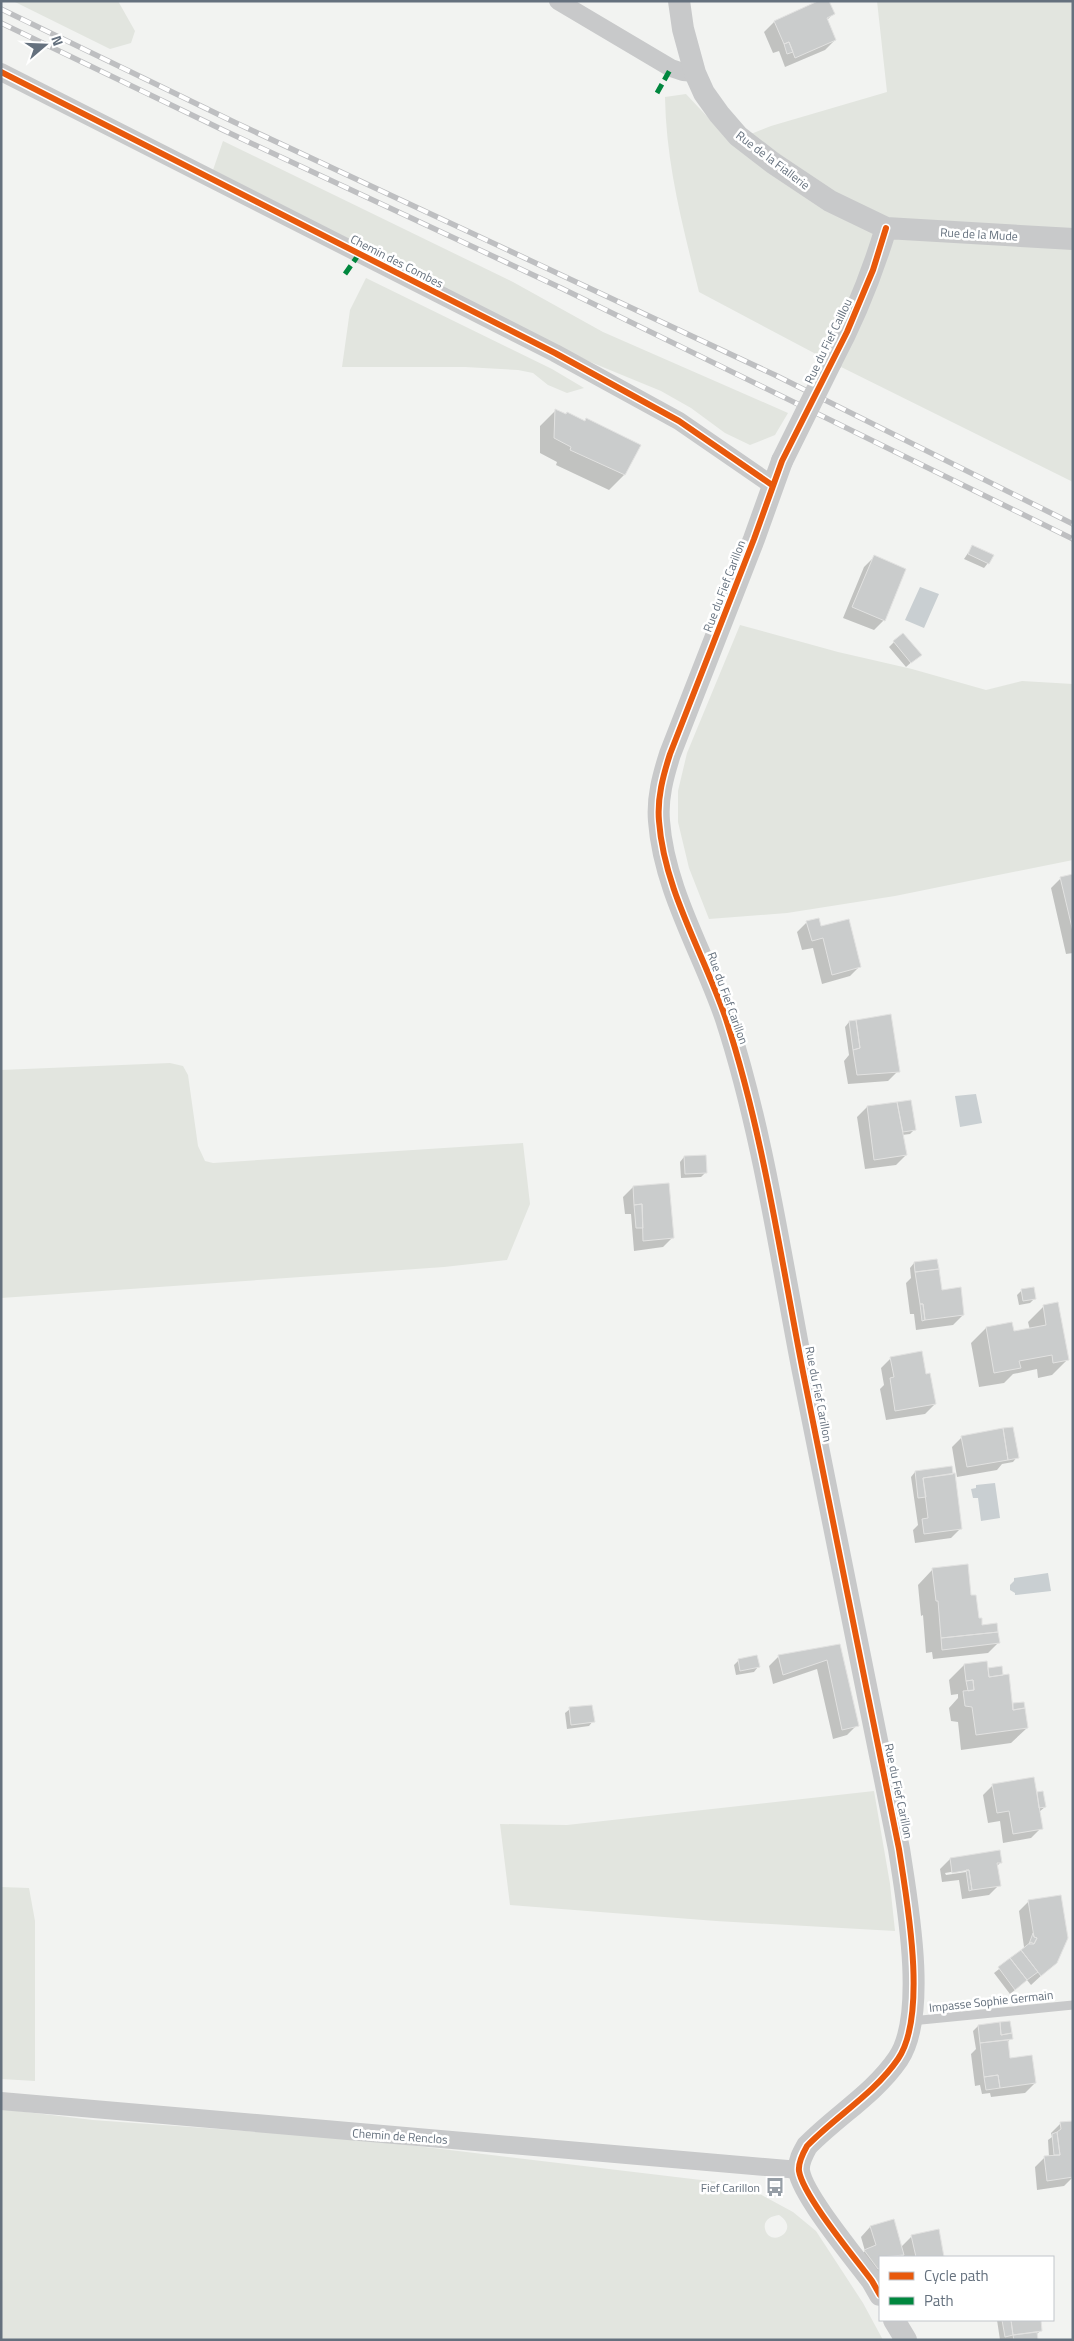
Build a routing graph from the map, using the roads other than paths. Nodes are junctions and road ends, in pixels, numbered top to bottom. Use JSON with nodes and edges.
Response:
{"nodes":[{"id":1,"x":558,"y":1,"type":"edge"},
{"id":2,"x":679,"y":1,"type":"edge"},
{"id":3,"x":1,"y":72,"type":"edge"},
{"id":4,"x":695,"y":73,"type":"junction"},
{"id":5,"x":886,"y":228,"type":"junction"},
{"id":6,"x":1073,"y":240,"type":"edge"},
{"id":7,"x":782,"y":461,"type":"joint"},
{"id":8,"x":772,"y":485,"type":"junction"},
{"id":9,"x":1073,"y":2005,"type":"edge"},
{"id":10,"x":911,"y":2021,"type":"junction"},
{"id":11,"x":1,"y":2101,"type":"edge"},
{"id":12,"x":799,"y":2170,"type":"junction"},
{"id":13,"x":879,"y":2293,"type":"edge"},
{"id":14,"x":895,"y":2321,"type":"edge"},
{"id":15,"x":906,"y":2340,"type":"edge"}],
"edges":[{"from":1,"to":4,"type":"street"},
{"from":2,"to":4,"type":"street","name":"Rue de la Fiallerie"},
{"from":3,"to":8,"type":"street","name":"Chemin des Combes"},
{"from":4,"to":5,"type":"street","name":"Rue de la Fiallerie"},
{"from":5,"to":6,"type":"street","name":"Rue de la Mude"},
{"from":5,"to":7,"type":"street","name":"Rue du Fief Caillou","bridge":true},
{"from":7,"to":8,"type":"street","name":"Rue du Fief Carillon"},
{"from":8,"to":10,"type":"street","name":"Rue du Fief Carillon"},
{"from":9,"to":10,"type":"lane","name":"Impasse Sophie Germain"},
{"from":10,"to":12,"type":"street","name":"Rue du Fief Carillon"},
{"from":11,"to":12,"type":"street","name":"Chemin de Renclos"},
{"from":12,"to":13,"type":"street"},
{"from":14,"to":15,"type":"street"}]}
